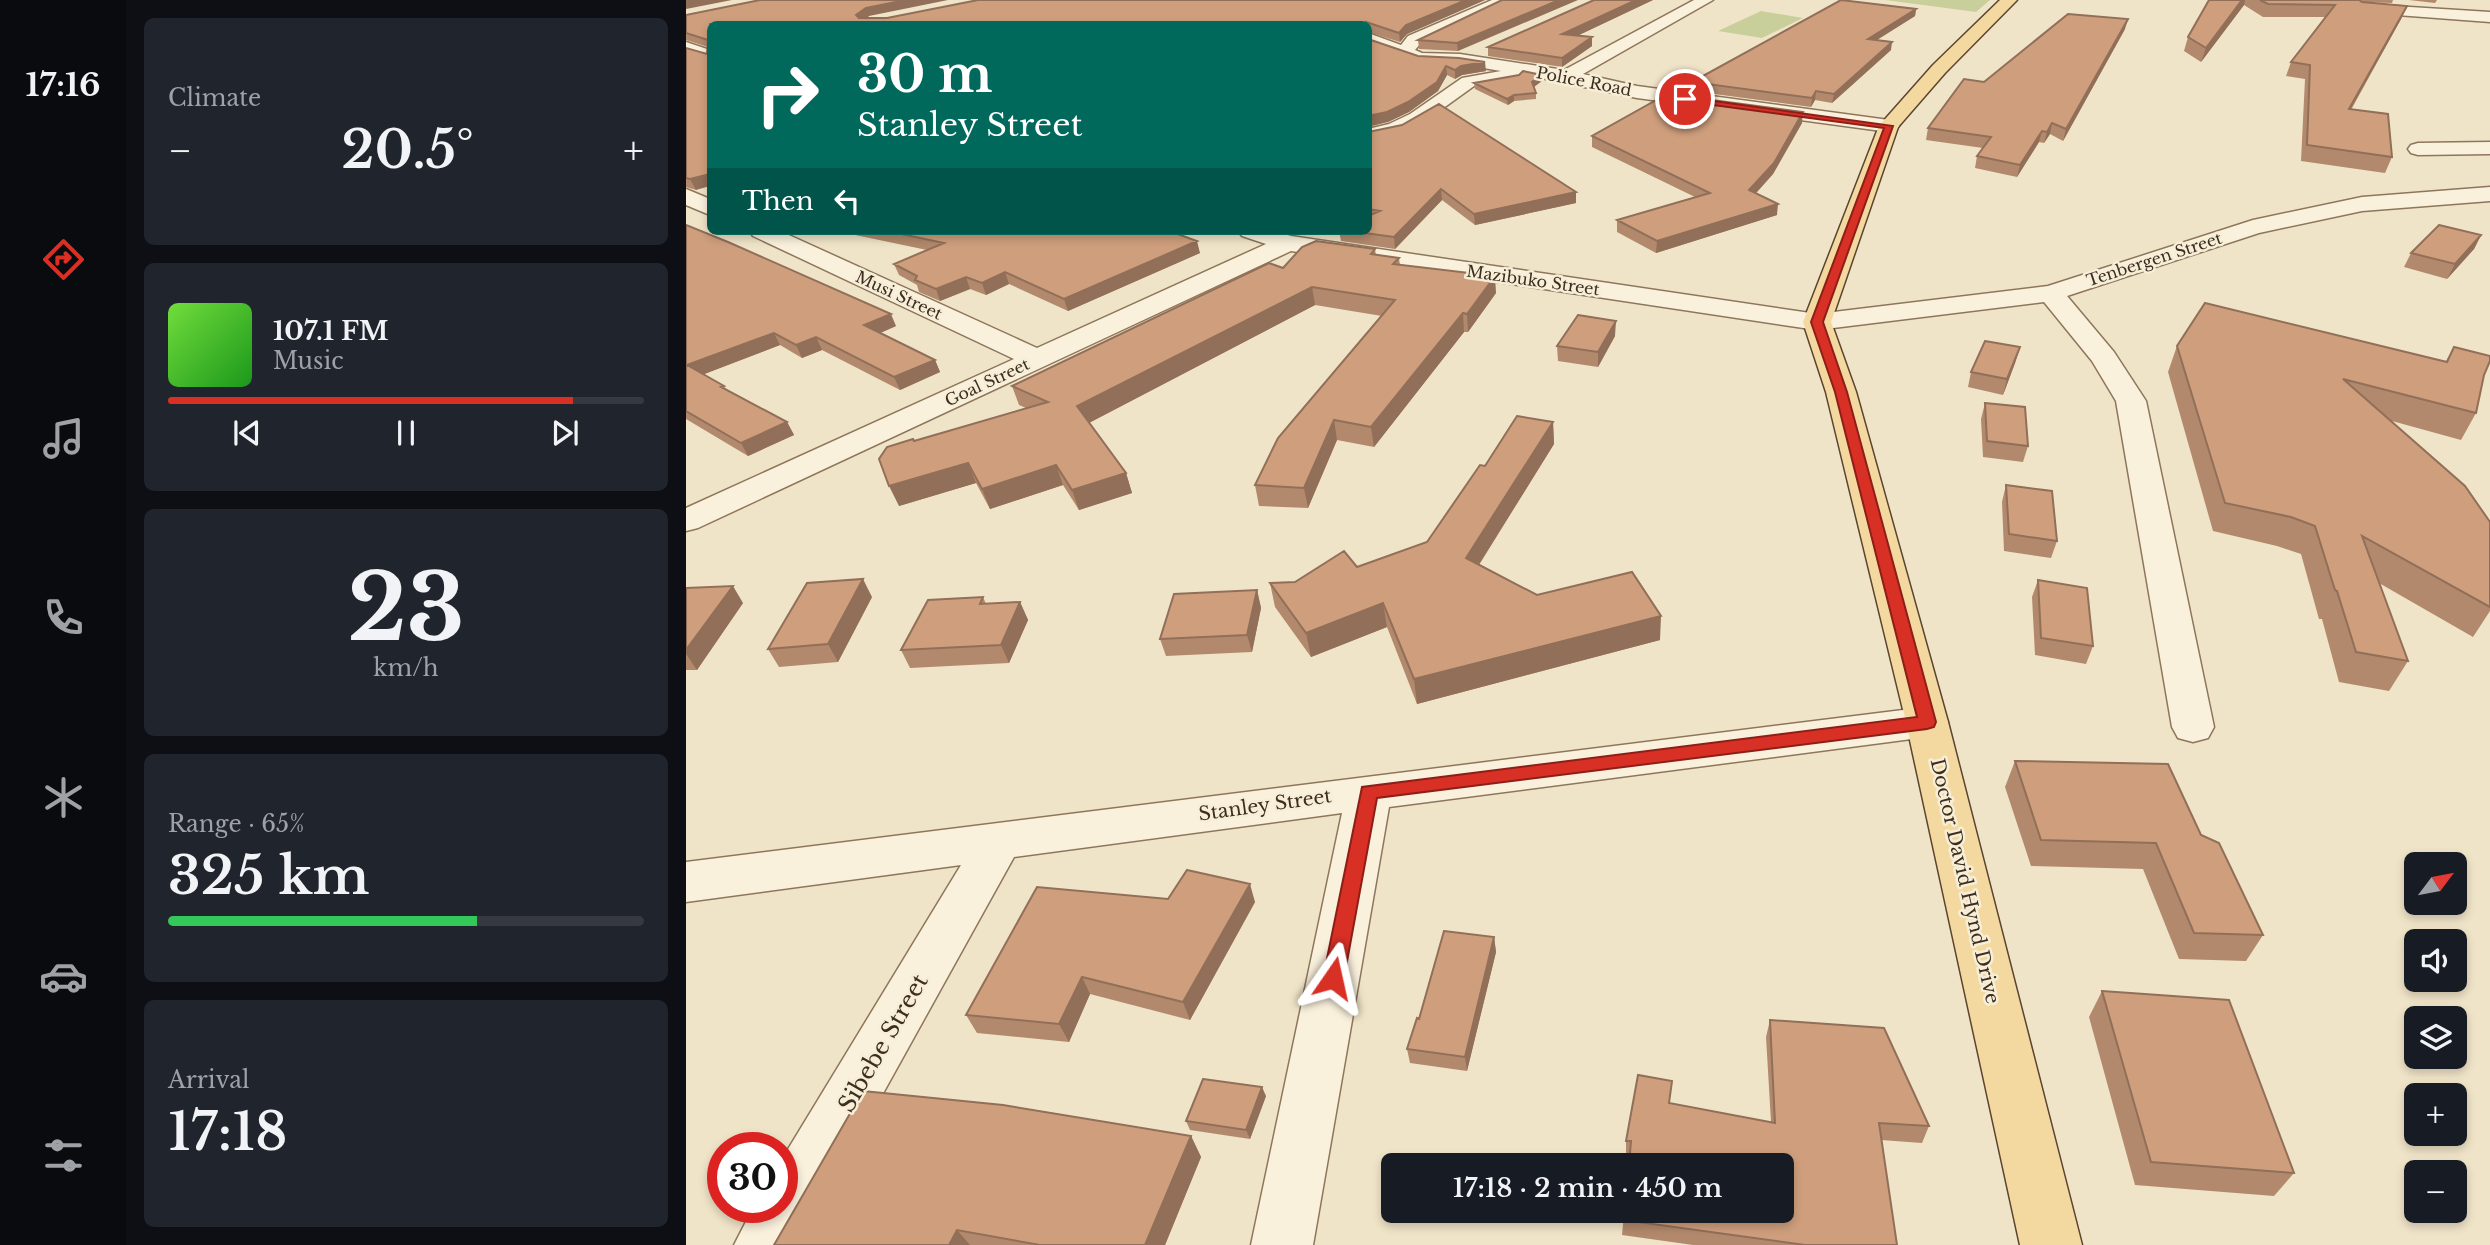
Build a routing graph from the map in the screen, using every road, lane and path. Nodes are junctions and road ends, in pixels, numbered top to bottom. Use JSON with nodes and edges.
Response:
{"nodes":[{"id":1,"x":1505,"y":0,"type":"edge"},
{"id":2,"x":1705,"y":0,"type":"edge"},
{"id":3,"x":2009,"y":0,"type":"edge"},
{"id":4,"x":2362,"y":9,"type":"edge"},
{"id":5,"x":2490,"y":17,"type":"edge"},
{"id":6,"x":1372,"y":39,"type":"edge"},
{"id":7,"x":686,"y":47,"type":"edge"},
{"id":8,"x":1485,"y":48,"type":"edge"},
{"id":9,"x":1405,"y":51,"type":"junction"},
{"id":10,"x":707,"y":55,"type":"edge"},
{"id":11,"x":1460,"y":59,"type":"junction"},
{"id":12,"x":707,"y":64,"type":"edge"},
{"id":13,"x":686,"y":69,"type":"edge"},
{"id":14,"x":1528,"y":70,"type":"junction"},
{"id":15,"x":1567,"y":76,"type":"junction"},
{"id":16,"x":1889,"y":126,"type":"junction"},
{"id":17,"x":1372,"y":134,"type":"edge"},
{"id":18,"x":2490,"y":148,"type":"edge"},
{"id":19,"x":2418,"y":149,"type":"dead end"},
{"id":20,"x":2490,"y":194,"type":"edge"},
{"id":21,"x":686,"y":196,"type":"edge"},
{"id":22,"x":707,"y":206,"type":"edge"},
{"id":23,"x":770,"y":235,"type":"edge"},
{"id":24,"x":1263,"y":235,"type":"edge"},
{"id":25,"x":1364,"y":235,"type":"edge"},
{"id":26,"x":1384,"y":239,"type":"edge"},
{"id":27,"x":1288,"y":243,"type":"junction"},
{"id":28,"x":2051,"y":293,"type":"junction"},
{"id":29,"x":1817,"y":322,"type":"junction"},
{"id":30,"x":1037,"y":359,"type":"junction"},
{"id":31,"x":686,"y":489,"type":"edge"},
{"id":32,"x":700,"y":514,"type":"edge"},
{"id":33,"x":1927,"y":722,"type":"junction"},
{"id":34,"x":2193,"y":727,"type":"dead end"},
{"id":35,"x":1369,"y":792,"type":"junction"},
{"id":36,"x":1000,"y":840,"type":"junction"},
{"id":37,"x":686,"y":882,"type":"edge"},
{"id":38,"x":765,"y":1245,"type":"edge"},
{"id":39,"x":1282,"y":1245,"type":"edge"},
{"id":40,"x":2051,"y":1245,"type":"edge"}],
"edges":[{"from":1,"to":9,"type":"street"},
{"from":2,"to":15,"type":"street"},
{"from":3,"to":16,"type":"main road"},
{"from":4,"to":5,"type":"street"},
{"from":6,"to":9,"type":"street","name":"Police Road"},
{"from":7,"to":10,"type":"street"},
{"from":8,"to":11,"type":"street"},
{"from":9,"to":11,"type":"street","name":"Police Road"},
{"from":11,"to":14,"type":"street","name":"Police Road"},
{"from":12,"to":13,"type":"street"},
{"from":14,"to":15,"type":"street","name":"Police Road"},
{"from":14,"to":17,"type":"street","name":"Police Road"},
{"from":15,"to":16,"type":"street","name":"Police Road"},
{"from":16,"to":29,"type":"main road"},
{"from":18,"to":19,"type":"street"},
{"from":20,"to":28,"type":"street","name":"Tenbergen Street"},
{"from":21,"to":22,"type":"street"},
{"from":23,"to":30,"type":"street","name":"Musi Street"},
{"from":24,"to":27,"type":"street","name":"Mazibuko Street"},
{"from":25,"to":26,"type":"street"},
{"from":27,"to":29,"type":"street","name":"Mazibuko Street"},
{"from":27,"to":30,"type":"street","name":"Goal Street"},
{"from":28,"to":29,"type":"street","name":"Tenbergen Street"},
{"from":28,"to":34,"type":"street"},
{"from":29,"to":33,"type":"main road","name":"Doctor David Hynd Drive"},
{"from":30,"to":32,"type":"street","name":"Goal Street"},
{"from":31,"to":32,"type":"street"},
{"from":33,"to":35,"type":"street","name":"Stanley Street"},
{"from":33,"to":40,"type":"main road","name":"Doctor David Hynd Drive"},
{"from":35,"to":36,"type":"street","name":"Stanley Street"},
{"from":35,"to":39,"type":"street"},
{"from":36,"to":37,"type":"street","name":"Stanley Street"},
{"from":36,"to":38,"type":"street","name":"Sibebe Street"}]}
